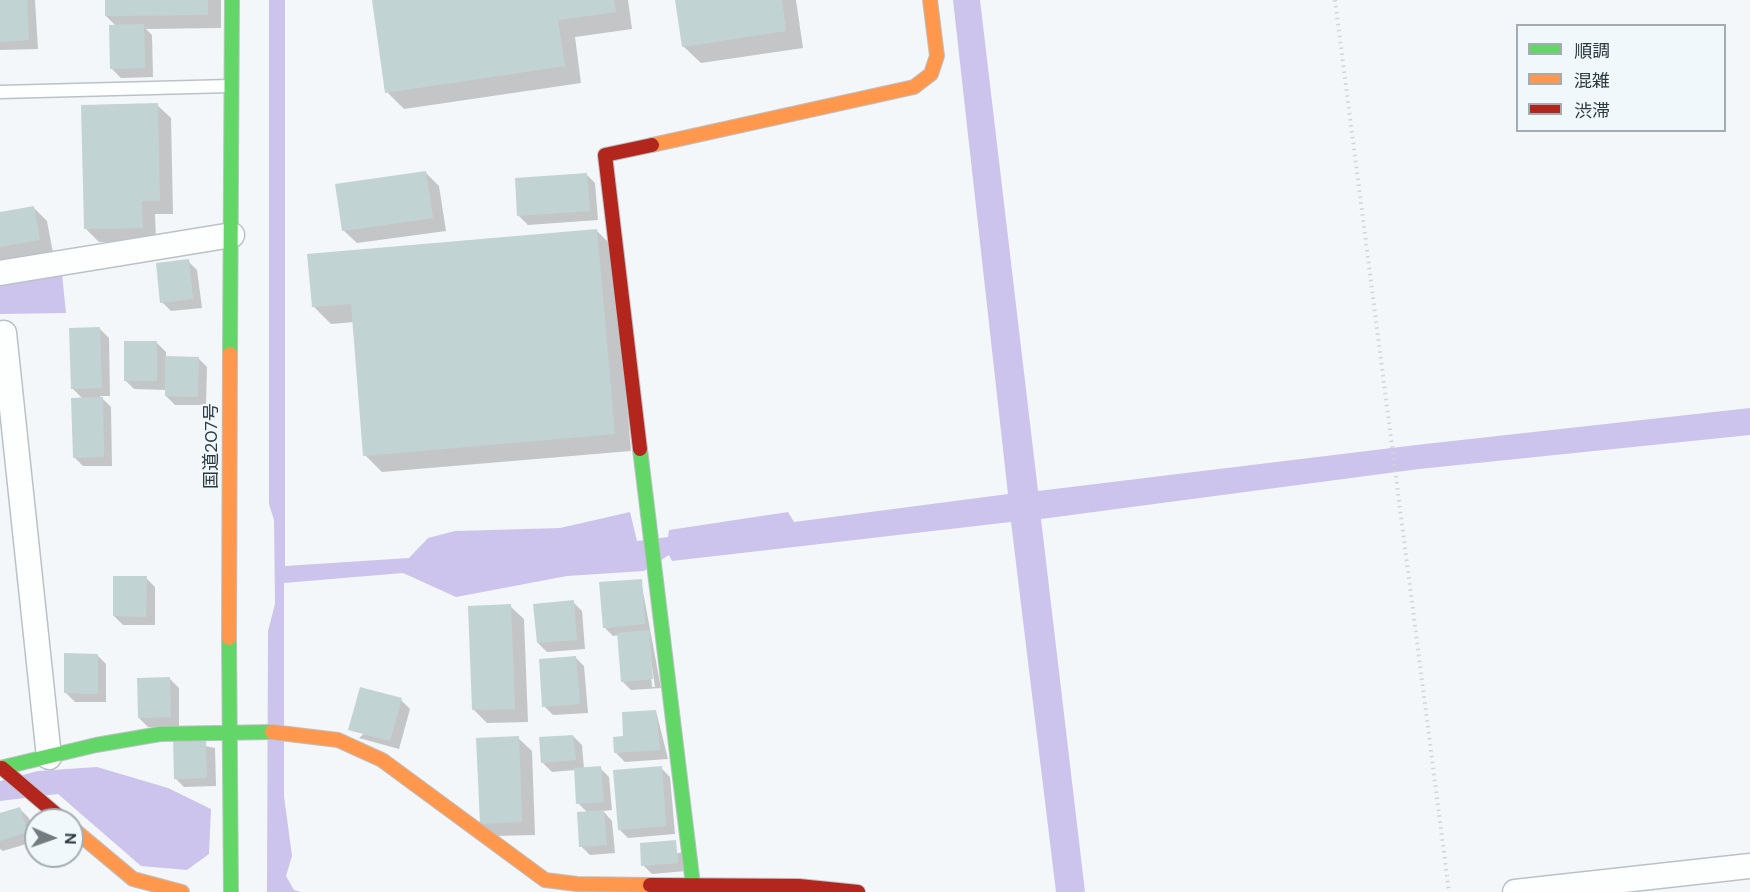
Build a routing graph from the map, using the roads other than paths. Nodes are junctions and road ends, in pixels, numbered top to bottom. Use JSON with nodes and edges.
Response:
{"nodes":[{"id":1,"x":232,"y":0,"type":"edge"},
{"id":2,"x":930,"y":0,"type":"edge"},
{"id":3,"x":232,"y":86,"type":"junction"},
{"id":4,"x":0,"y":92,"type":"edge"},
{"id":5,"x":232,"y":236,"type":"junction"},
{"id":6,"x":0,"y":273,"type":"edge"},
{"id":7,"x":4,"y":333,"type":"dead end"},
{"id":8,"x":229,"y":731,"type":"junction"},
{"id":9,"x":49,"y":757,"type":"junction"},
{"id":10,"x":1,"y":768,"type":"edge"},
{"id":11,"x":49,"y":808,"type":"edge"},
{"id":12,"x":84,"y":838,"type":"edge"},
{"id":13,"x":1750,"y":866,"type":"edge"},
{"id":14,"x":693,"y":885,"type":"junction"},
{"id":15,"x":182,"y":892,"type":"edge"},
{"id":16,"x":231,"y":892,"type":"edge"},
{"id":17,"x":858,"y":892,"type":"edge"},
{"id":18,"x":1515,"y":892,"type":"edge"}],
"edges":[{"from":1,"to":3,"type":"main road","name":"国道207号"},
{"from":2,"to":14,"type":"main road"},
{"from":3,"to":4,"type":"lane"},
{"from":3,"to":5,"type":"main road","name":"国道207号"},
{"from":5,"to":6,"type":"street"},
{"from":5,"to":8,"type":"main road","name":"国道207号"},
{"from":7,"to":9,"type":"street"},
{"from":8,"to":9,"type":"main road"},
{"from":8,"to":14,"type":"main road"},
{"from":8,"to":16,"type":"main road","name":"国道207号"},
{"from":9,"to":10,"type":"main road"},
{"from":10,"to":11,"type":"main road"},
{"from":12,"to":15,"type":"main road"},
{"from":13,"to":18,"type":"street"},
{"from":14,"to":17,"type":"main road"}]}
